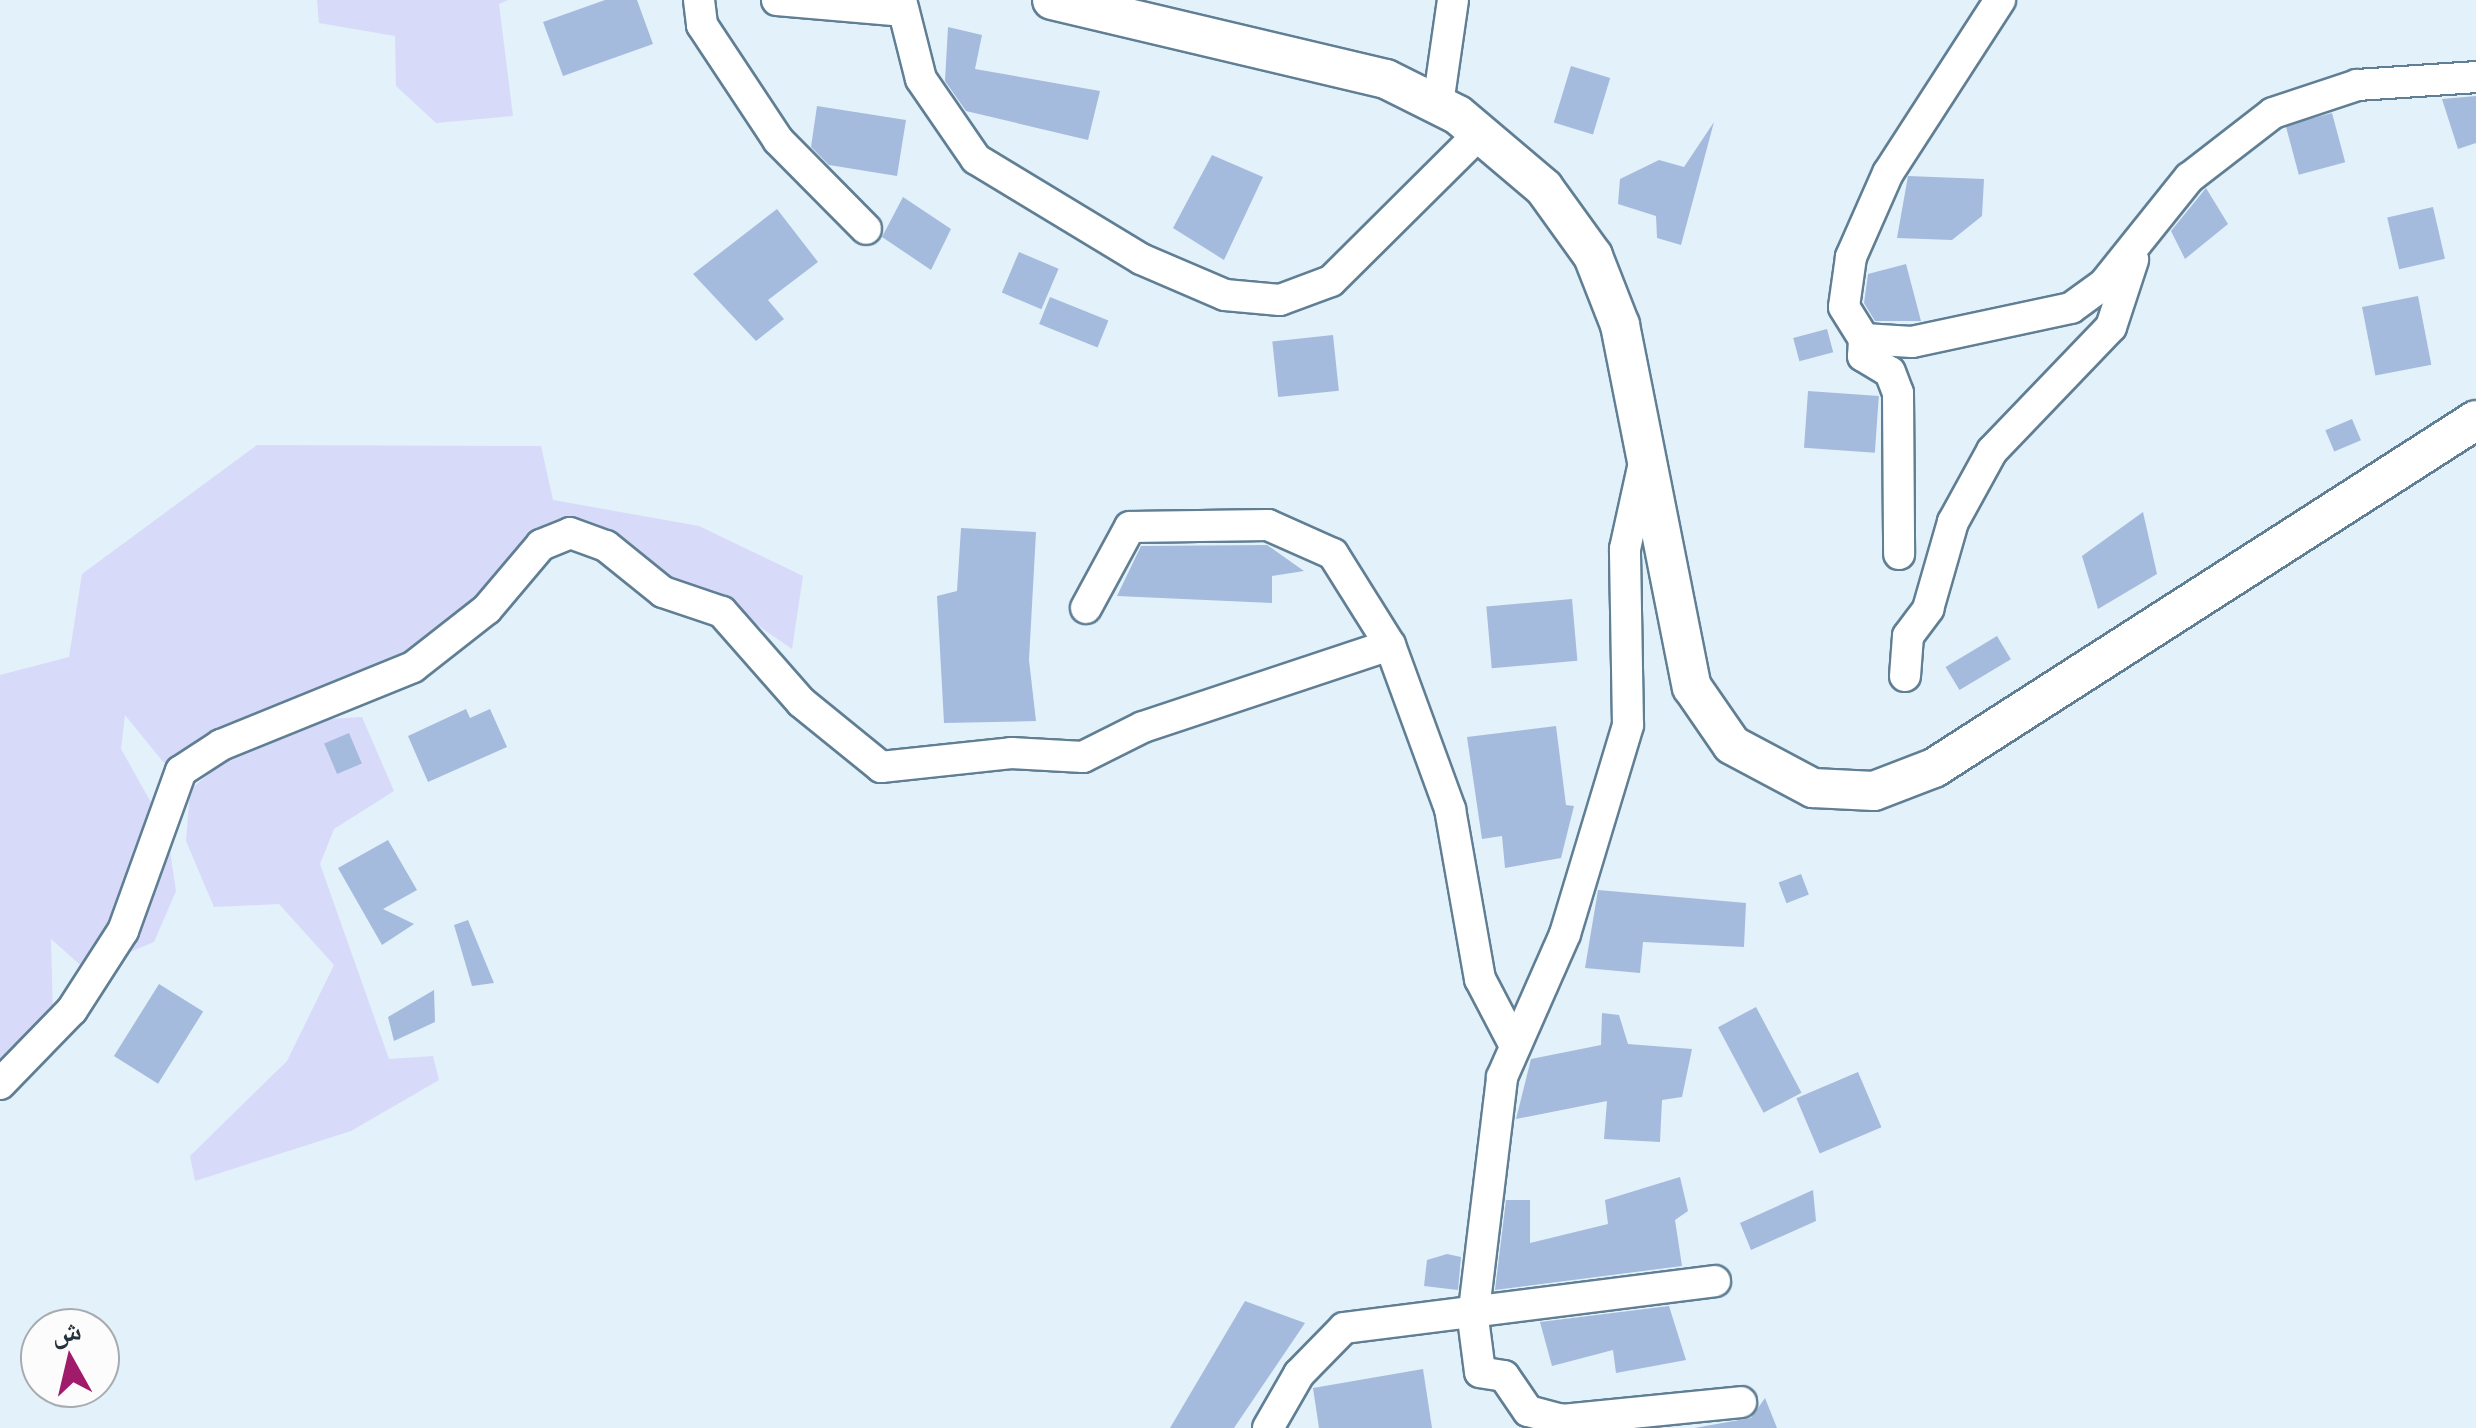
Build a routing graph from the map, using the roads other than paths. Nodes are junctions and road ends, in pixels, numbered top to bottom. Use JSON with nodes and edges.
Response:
{"nodes":[{"id":1,"x":699,"y":0,"type":"edge"},
{"id":2,"x":777,"y":0,"type":"edge"},
{"id":3,"x":1052,"y":0,"type":"edge"},
{"id":4,"x":1453,"y":0,"type":"edge"},
{"id":5,"x":2000,"y":0,"type":"edge"},
{"id":6,"x":902,"y":5,"type":"edge"},
{"id":7,"x":2476,"y":77,"type":"edge"},
{"id":8,"x":1438,"y":104,"type":"junction"},
{"id":9,"x":1481,"y":132,"type":"junction"},
{"id":10,"x":2145,"y":223,"type":"junction"},
{"id":11,"x":866,"y":229,"type":"dead end"},
{"id":12,"x":1864,"y":339,"type":"junction"},
{"id":13,"x":2476,"y":420,"type":"edge"},
{"id":14,"x":1646,"y":455,"type":"junction"},
{"id":15,"x":1898,"y":554,"type":"dead end"},
{"id":16,"x":1086,"y":608,"type":"dead end"},
{"id":17,"x":1390,"y":645,"type":"junction"},
{"id":18,"x":1904,"y":676,"type":"dead end"},
{"id":19,"x":1515,"y":1046,"type":"junction"},
{"id":20,"x":0,"y":1084,"type":"edge"},
{"id":21,"x":1715,"y":1281,"type":"dead end"},
{"id":22,"x":1473,"y":1318,"type":"junction"},
{"id":23,"x":1741,"y":1402,"type":"dead end"},
{"id":24,"x":1561,"y":1424,"type":"edge"},
{"id":25,"x":1268,"y":1428,"type":"edge"}],
"edges":[{"from":1,"to":11,"type":"street"},
{"from":2,"to":6,"type":"street"},
{"from":3,"to":8,"type":"main road"},
{"from":4,"to":8,"type":"street"},
{"from":5,"to":12,"type":"street"},
{"from":6,"to":9,"type":"street"},
{"from":7,"to":10,"type":"street"},
{"from":8,"to":9,"type":"main road"},
{"from":9,"to":14,"type":"main road"},
{"from":10,"to":12,"type":"street"},
{"from":10,"to":18,"type":"street"},
{"from":12,"to":15,"type":"street"},
{"from":13,"to":14,"type":"main road"},
{"from":14,"to":19,"type":"street"},
{"from":16,"to":17,"type":"street"},
{"from":17,"to":19,"type":"street"},
{"from":17,"to":20,"type":"street"},
{"from":19,"to":22,"type":"street"},
{"from":21,"to":22,"type":"street"},
{"from":22,"to":24,"type":"street"},
{"from":22,"to":25,"type":"street"},
{"from":23,"to":24,"type":"street"}]}
